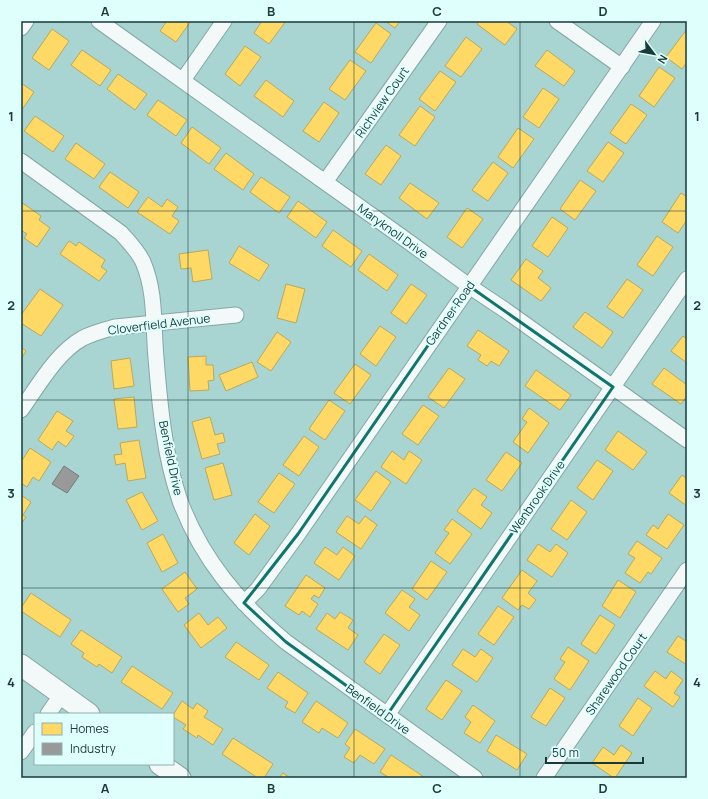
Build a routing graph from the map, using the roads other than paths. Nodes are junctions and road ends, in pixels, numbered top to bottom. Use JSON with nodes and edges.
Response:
{"nodes":[{"id":1,"x":26,"y":21,"type":"edge"},
{"id":2,"x":99,"y":21,"type":"edge"},
{"id":3,"x":224,"y":21,"type":"edge"},
{"id":4,"x":439,"y":21,"type":"edge"},
{"id":5,"x":558,"y":21,"type":"edge"},
{"id":6,"x":653,"y":21,"type":"edge"},
{"id":7,"x":21,"y":28,"type":"edge"},
{"id":8,"x":622,"y":67,"type":"junction"},
{"id":9,"x":183,"y":80,"type":"junction"},
{"id":10,"x":21,"y":162,"type":"edge"},
{"id":11,"x":325,"y":182,"type":"junction"},
{"id":12,"x":687,"y":279,"type":"edge"},
{"id":13,"x":469,"y":286,"type":"junction"},
{"id":14,"x":236,"y":315,"type":"dead end"},
{"id":15,"x":154,"y":323,"type":"junction"},
{"id":16,"x":613,"y":387,"type":"junction"},
{"id":17,"x":21,"y":410,"type":"edge"},
{"id":18,"x":687,"y":440,"type":"edge"},
{"id":19,"x":687,"y":570,"type":"edge"},
{"id":20,"x":244,"y":603,"type":"junction"},
{"id":21,"x":21,"y":666,"type":"edge"},
{"id":22,"x":62,"y":694,"type":"junction"},
{"id":23,"x":49,"y":713,"type":"edge"},
{"id":24,"x":88,"y":713,"type":"edge"},
{"id":25,"x":387,"y":715,"type":"junction"},
{"id":26,"x":34,"y":733,"type":"edge"},
{"id":27,"x":21,"y":752,"type":"edge"},
{"id":28,"x":161,"y":765,"type":"edge"},
{"id":29,"x":180,"y":778,"type":"edge"},
{"id":30,"x":474,"y":778,"type":"edge"},
{"id":31,"x":544,"y":778,"type":"edge"}],
"edges":[{"from":1,"to":7,"type":"street"},
{"from":2,"to":9,"type":"street","name":"Maryknoll Drive"},
{"from":3,"to":9,"type":"street"},
{"from":4,"to":11,"type":"street","name":"Richview Court"},
{"from":5,"to":8,"type":"street"},
{"from":6,"to":8,"type":"street","name":"Gardner Road"},
{"from":8,"to":13,"type":"street","name":"Gardner Road"},
{"from":9,"to":11,"type":"street","name":"Maryknoll Drive"},
{"from":10,"to":15,"type":"street","name":"Benfield Drive"},
{"from":11,"to":13,"type":"street","name":"Maryknoll Drive"},
{"from":12,"to":16,"type":"street","name":"Wenbrook Drive"},
{"from":13,"to":16,"type":"street","name":"Maryknoll Drive"},
{"from":13,"to":20,"type":"street","name":"Gardner Road"},
{"from":14,"to":15,"type":"street","name":"Cloverfield Avenue"},
{"from":15,"to":17,"type":"street","name":"Cloverfield Avenue"},
{"from":15,"to":20,"type":"street","name":"Benfield Drive"},
{"from":16,"to":18,"type":"street","name":"Maryknoll Drive"},
{"from":16,"to":25,"type":"street","name":"Wenbrook Drive"},
{"from":19,"to":31,"type":"street","name":"Sharewood Court"},
{"from":20,"to":25,"type":"street","name":"Benfield Drive"},
{"from":21,"to":22,"type":"street"},
{"from":22,"to":23,"type":"street"},
{"from":22,"to":24,"type":"street"},
{"from":25,"to":30,"type":"street","name":"Benfield Drive"},
{"from":26,"to":27,"type":"street"},
{"from":28,"to":29,"type":"street"}]}
